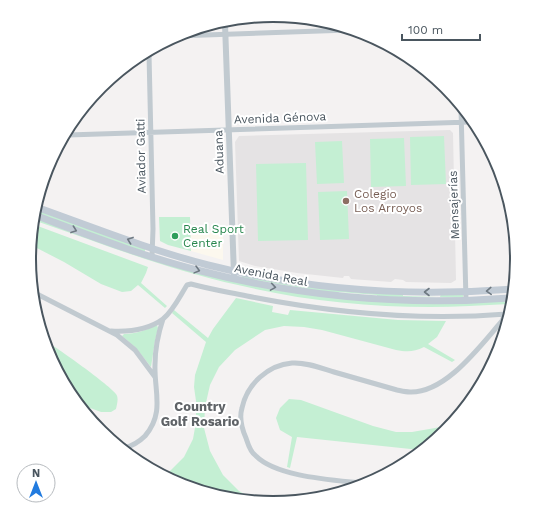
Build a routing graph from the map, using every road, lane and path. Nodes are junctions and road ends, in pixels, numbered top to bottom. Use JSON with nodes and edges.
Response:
{"nodes":[{"id":1,"x":225,"y":27,"type":"edge"},
{"id":2,"x":335,"y":30,"type":"edge"},
{"id":3,"x":226,"y":34,"type":"junction"},
{"id":4,"x":196,"y":35,"type":"edge"},
{"id":5,"x":149,"y":57,"type":"edge"},
{"id":6,"x":461,"y":115,"type":"edge"},
{"id":7,"x":461,"y":122,"type":"junction"},
{"id":8,"x":466,"y":122,"type":"edge"},
{"id":9,"x":229,"y":130,"type":"junction"},
{"id":10,"x":151,"y":133,"type":"junction"},
{"id":11,"x":71,"y":135,"type":"edge"},
{"id":12,"x":41,"y":209,"type":"edge"},
{"id":13,"x":40,"y":217,"type":"edge"},
{"id":14,"x":152,"y":248,"type":"junction"},
{"id":15,"x":152,"y":257,"type":"junction"},
{"id":16,"x":234,"y":270,"type":"junction"},
{"id":17,"x":235,"y":279,"type":"junction"},
{"id":18,"x":508,"y":289,"type":"edge"},
{"id":19,"x":466,"y":292,"type":"junction"},
{"id":20,"x":39,"y":295,"type":"edge"},
{"id":21,"x":507,"y":298,"type":"edge"},
{"id":22,"x":466,"y":300,"type":"junction"},
{"id":23,"x":504,"y":314,"type":"edge"},
{"id":24,"x":163,"y":319,"type":"junction"},
{"id":25,"x":502,"y":321,"type":"edge"},
{"id":26,"x":111,"y":331,"type":"junction"},
{"id":27,"x":155,"y":377,"type":"junction"},
{"id":28,"x":127,"y":447,"type":"edge"},
{"id":29,"x":355,"y":482,"type":"edge"}],
"edges":[{"from":1,"to":3,"type":"street","name":"Aduana"},
{"from":2,"to":3,"type":"street"},
{"from":3,"to":4,"type":"street"},
{"from":3,"to":9,"type":"street","name":"Aduana"},
{"from":5,"to":10,"type":"street","name":"Aviador Gatti"},
{"from":6,"to":7,"type":"street","name":"Mensajerías"},
{"from":7,"to":8,"type":"street","name":"Avenida Génova"},
{"from":7,"to":9,"type":"street","name":"Avenida Génova"},
{"from":7,"to":19,"type":"street","name":"Mensajerías"},
{"from":9,"to":10,"type":"street","name":"Avenida Génova"},
{"from":9,"to":16,"type":"street","name":"Aduana"},
{"from":10,"to":11,"type":"street","name":"Avenida Génova"},
{"from":10,"to":14,"type":"street","name":"Aviador Gatti"},
{"from":14,"to":12,"type":"main road","name":"Avenida Real","one_way":true},
{"from":13,"to":15,"type":"main road","name":"Avenida Real","one_way":true},
{"from":14,"to":15,"type":"street","name":"Aviador Gatti"},
{"from":14,"to":16,"type":"main road","name":"Avenida Real"},
{"from":15,"to":17,"type":"main road","name":"Avenida Real","one_way":true},
{"from":16,"to":17,"type":"street","name":"Aduana"},
{"from":19,"to":16,"type":"main road","name":"Avenida Real","one_way":true},
{"from":17,"to":22,"type":"main road","name":"Avenida Real","one_way":true},
{"from":18,"to":19,"type":"main road","name":"Avenida Real","one_way":true},
{"from":19,"to":22,"type":"street","name":"Mensajerías"},
{"from":20,"to":26,"type":"street"},
{"from":21,"to":22,"type":"main road","name":"Avenida Real"},
{"from":23,"to":24,"type":"street"},
{"from":24,"to":26,"type":"street"},
{"from":24,"to":27,"type":"street"},
{"from":25,"to":29,"type":"street"},
{"from":26,"to":27,"type":"street"},
{"from":27,"to":28,"type":"street"}]}
